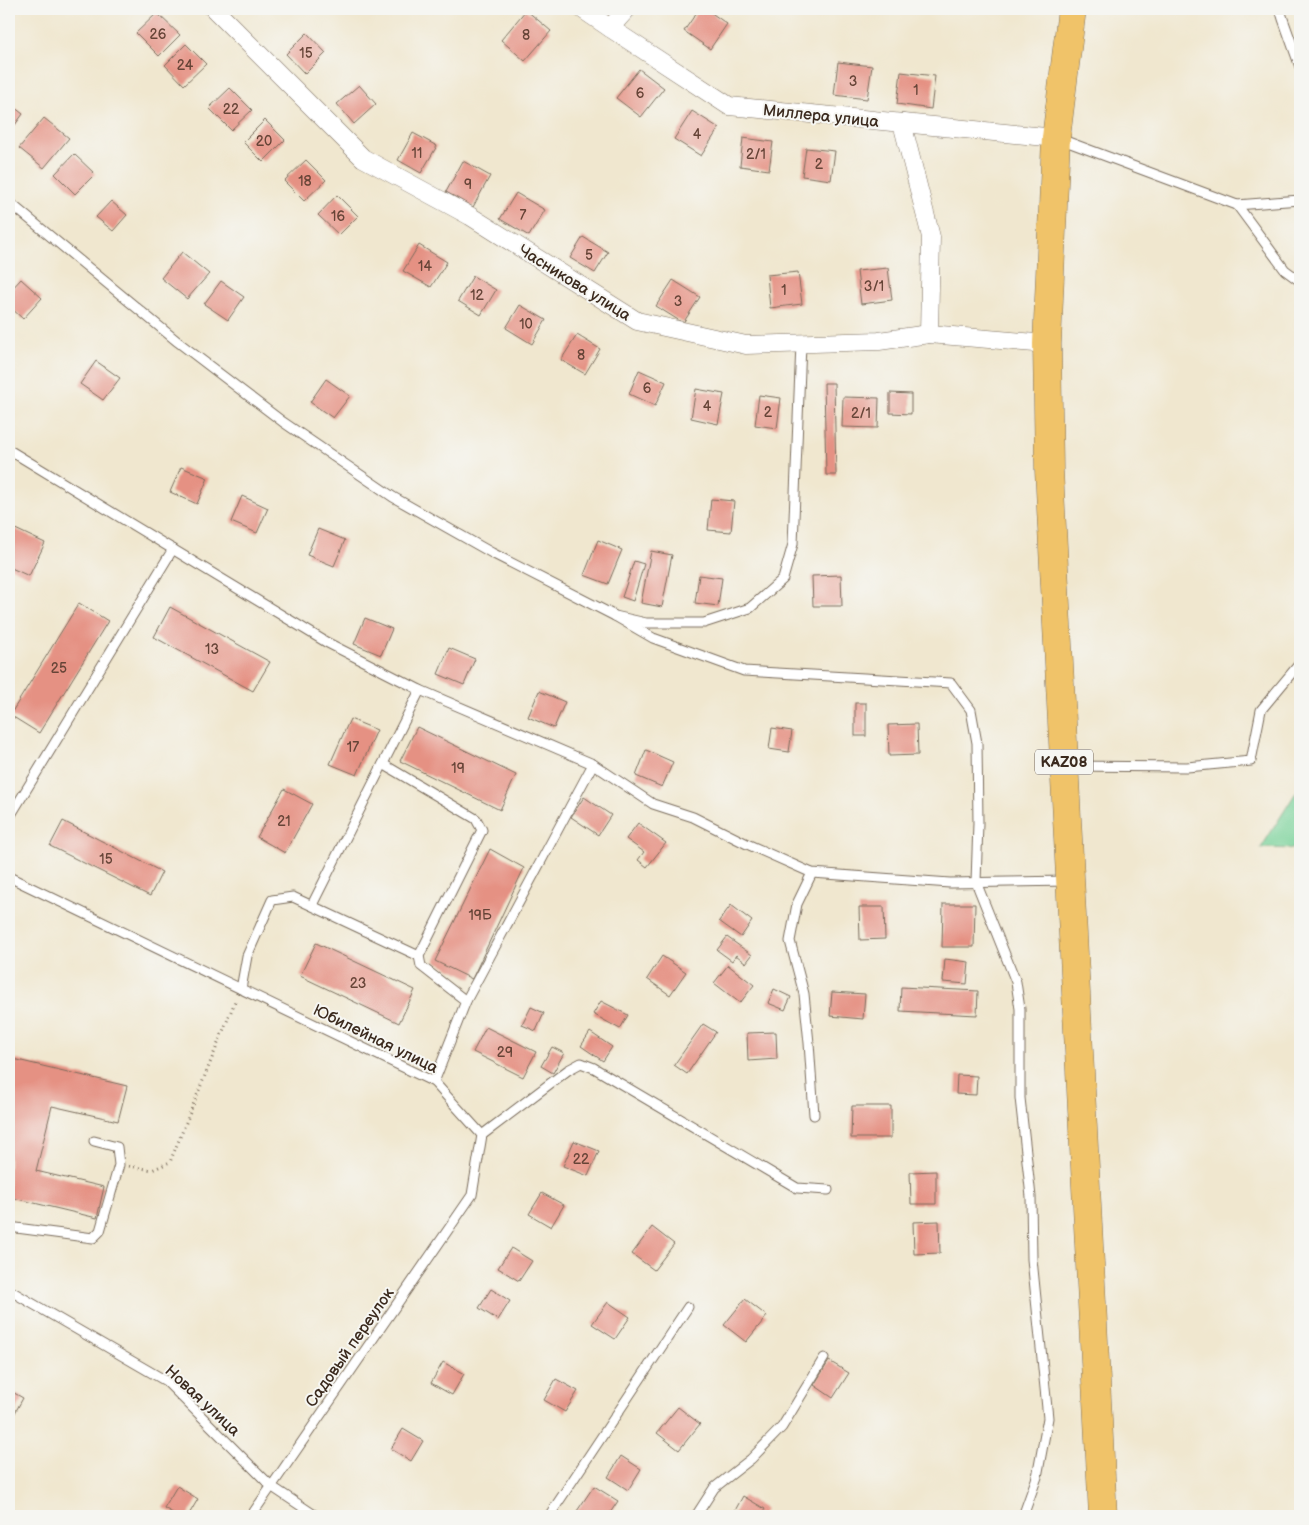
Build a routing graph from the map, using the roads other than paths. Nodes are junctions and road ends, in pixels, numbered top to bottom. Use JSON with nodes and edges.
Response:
{"nodes":[{"id":1,"x":214,"y":9,"type":"edge"},
{"id":2,"x":582,"y":9,"type":"edge"},
{"id":3,"x":627,"y":9,"type":"edge"},
{"id":4,"x":1072,"y":9,"type":"edge"},
{"id":5,"x":1280,"y":9,"type":"edge"},
{"id":6,"x":610,"y":28,"type":"junction"},
{"id":7,"x":1300,"y":67,"type":"edge"},
{"id":8,"x":902,"y":123,"type":"junction"},
{"id":9,"x":1056,"y":138,"type":"junction"},
{"id":10,"x":1300,"y":200,"type":"edge"},
{"id":11,"x":9,"y":202,"type":"edge"},
{"id":12,"x":1237,"y":205,"type":"junction"},
{"id":13,"x":1300,"y":281,"type":"edge"},
{"id":14,"x":929,"y":334,"type":"junction"},
{"id":15,"x":801,"y":344,"type":"junction"},
{"id":16,"x":1047,"y":344,"type":"junction"},
{"id":17,"x":9,"y":450,"type":"edge"},
{"id":18,"x":173,"y":549,"type":"junction"},
{"id":19,"x":614,"y":616,"type":"junction"},
{"id":20,"x":1300,"y":664,"type":"edge"},
{"id":21,"x":420,"y":690,"type":"junction"},
{"id":22,"x":383,"y":764,"type":"junction"},
{"id":23,"x":593,"y":764,"type":"junction"},
{"id":24,"x":1065,"y":766,"type":"junction"},
{"id":25,"x":9,"y":818,"type":"edge"},
{"id":26,"x":812,"y":873,"type":"junction"},
{"id":27,"x":9,"y":877,"type":"edge"},
{"id":28,"x":1070,"y":881,"type":"junction"},
{"id":29,"x":976,"y":882,"type":"junction"},
{"id":30,"x":312,"y":905,"type":"junction"},
{"id":31,"x":419,"y":956,"type":"junction"},
{"id":32,"x":241,"y":989,"type":"junction"},
{"id":33,"x":466,"y":1001,"type":"junction"},
{"id":34,"x":434,"y":1082,"type":"junction"},
{"id":35,"x":814,"y":1115,"type":"dead end"},
{"id":36,"x":482,"y":1135,"type":"junction"},
{"id":37,"x":94,"y":1142,"type":"dead end"},
{"id":38,"x":828,"y":1190,"type":"dead end"},
{"id":39,"x":9,"y":1227,"type":"edge"},
{"id":40,"x":9,"y":1290,"type":"edge"},
{"id":41,"x":688,"y":1307,"type":"dead end"},
{"id":42,"x":824,"y":1358,"type":"dead end"},
{"id":43,"x":271,"y":1486,"type":"junction"},
{"id":44,"x":251,"y":1516,"type":"edge"},
{"id":45,"x":316,"y":1516,"type":"edge"},
{"id":46,"x":549,"y":1516,"type":"edge"},
{"id":47,"x":696,"y":1516,"type":"edge"},
{"id":48,"x":1023,"y":1516,"type":"edge"},
{"id":49,"x":1103,"y":1516,"type":"edge"}],
"edges":[{"from":1,"to":15,"type":"street","name":"Часникова улица"},
{"from":2,"to":6,"type":"street","name":"Миллера улица"},
{"from":3,"to":6,"type":"street"},
{"from":4,"to":9,"type":"highway","number":"KAZ08"},
{"from":5,"to":7,"type":"lane"},
{"from":6,"to":8,"type":"street","name":"Миллера улица"},
{"from":8,"to":9,"type":"street","name":"Миллера улица"},
{"from":8,"to":14,"type":"street"},
{"from":9,"to":12,"type":"lane"},
{"from":9,"to":16,"type":"highway","number":"KAZ08"},
{"from":10,"to":12,"type":"lane"},
{"from":11,"to":19,"type":"lane"},
{"from":12,"to":13,"type":"lane"},
{"from":14,"to":15,"type":"street","name":"Часникова улица"},
{"from":14,"to":16,"type":"street","name":"Часникова улица"},
{"from":15,"to":19,"type":"lane"},
{"from":16,"to":24,"type":"highway","number":"KAZ08"},
{"from":17,"to":18,"type":"lane"},
{"from":18,"to":21,"type":"lane"},
{"from":18,"to":25,"type":"lane"},
{"from":19,"to":29,"type":"lane"},
{"from":20,"to":24,"type":"lane"},
{"from":21,"to":22,"type":"lane"},
{"from":21,"to":23,"type":"lane"},
{"from":22,"to":30,"type":"lane"},
{"from":22,"to":31,"type":"lane"},
{"from":23,"to":26,"type":"lane"},
{"from":23,"to":33,"type":"lane"},
{"from":24,"to":28,"type":"highway","number":"KAZ08"},
{"from":26,"to":29,"type":"lane"},
{"from":26,"to":35,"type":"lane"},
{"from":27,"to":32,"type":"lane","name":"Юбилейная улица"},
{"from":28,"to":29,"type":"lane"},
{"from":28,"to":49,"type":"highway","number":"KAZ08"},
{"from":29,"to":48,"type":"lane"},
{"from":30,"to":31,"type":"lane"},
{"from":30,"to":32,"type":"lane"},
{"from":31,"to":33,"type":"lane"},
{"from":32,"to":34,"type":"lane","name":"Юбилейная улица"},
{"from":33,"to":34,"type":"lane"},
{"from":34,"to":36,"type":"lane","name":"Юбилейная улица"},
{"from":36,"to":38,"type":"lane"},
{"from":36,"to":43,"type":"lane","name":"Садовый переулок"},
{"from":37,"to":39,"type":"lane"},
{"from":40,"to":43,"type":"lane","name":"Новая улица"},
{"from":41,"to":46,"type":"lane"},
{"from":42,"to":47,"type":"lane"},
{"from":43,"to":44,"type":"lane","name":"Садовый переулок"},
{"from":43,"to":45,"type":"lane","name":"Новая улица"}]}
